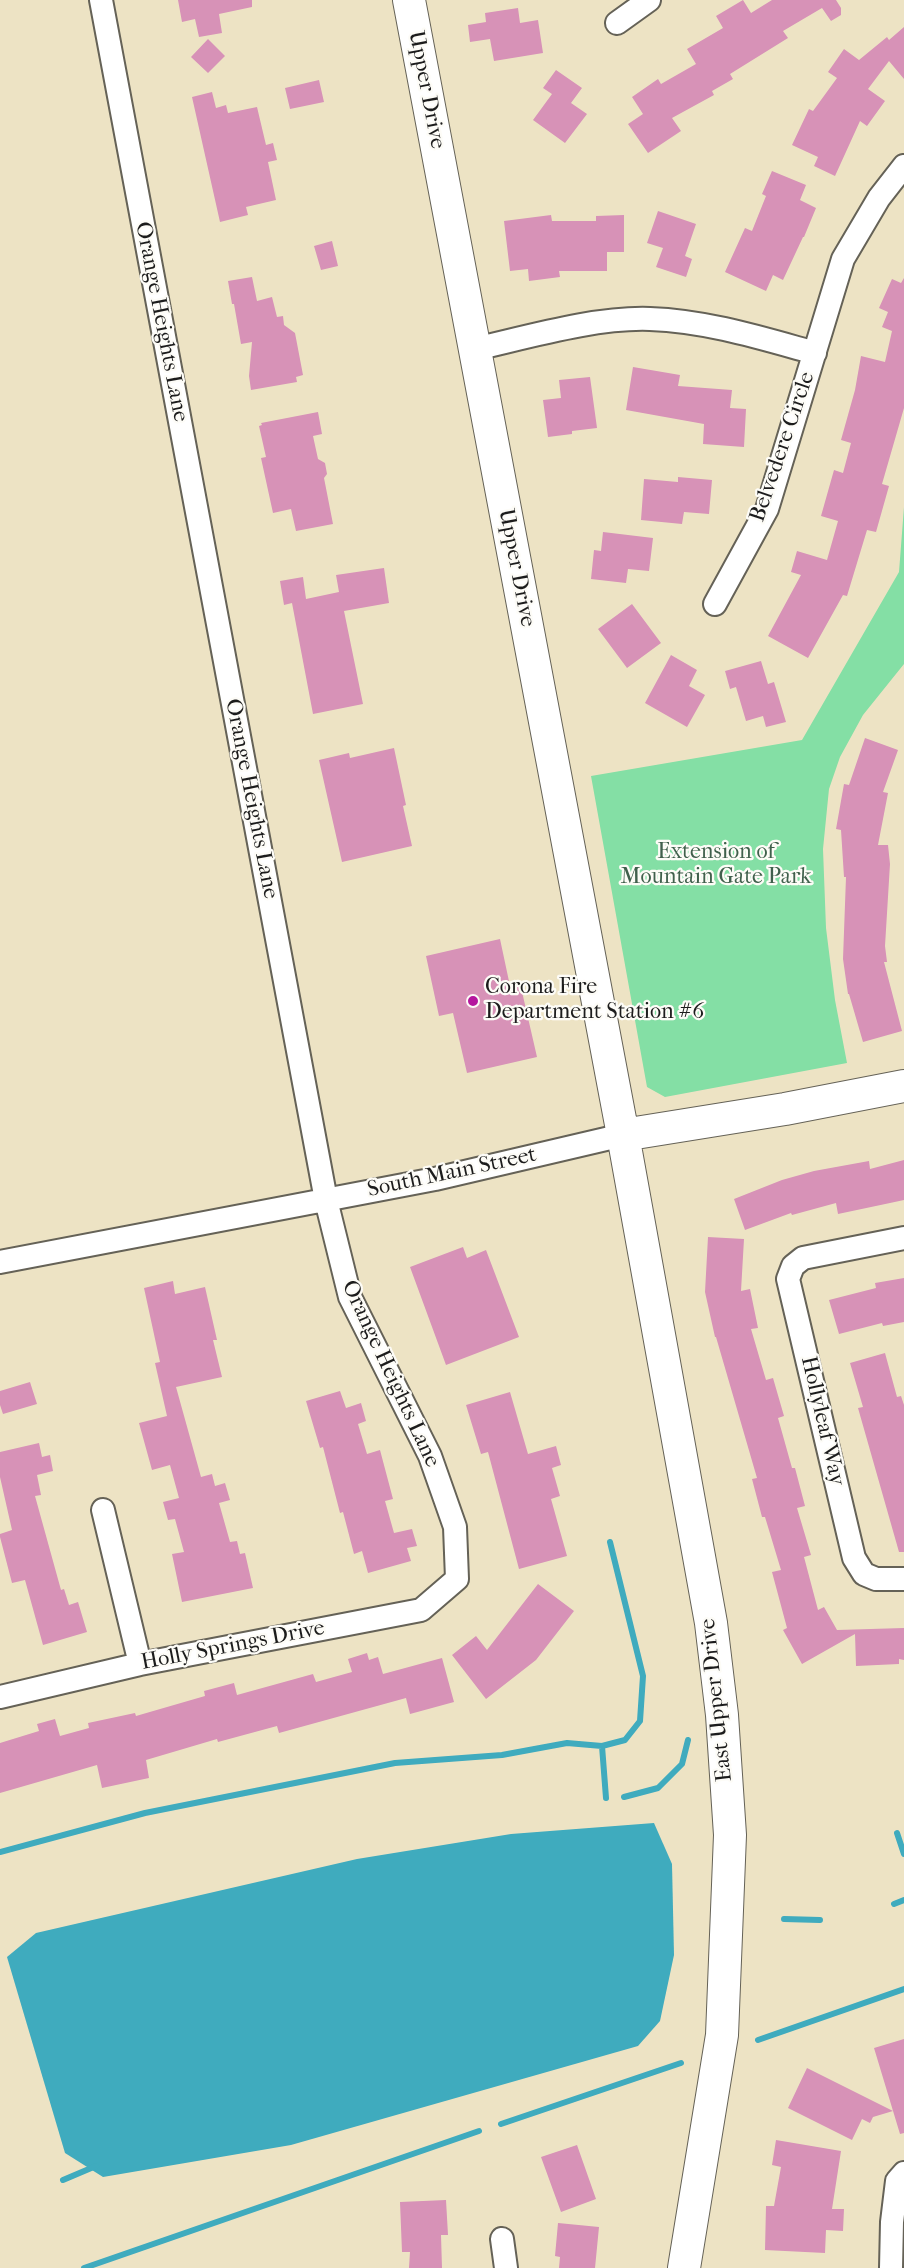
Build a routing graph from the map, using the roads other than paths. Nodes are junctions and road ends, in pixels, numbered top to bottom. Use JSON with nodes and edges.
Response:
{"nodes":[{"id":1,"x":101,"y":0,"type":"edge"},
{"id":2,"x":409,"y":0,"type":"edge"},
{"id":3,"x":649,"y":0,"type":"edge"},
{"id":4,"x":617,"y":22,"type":"dead end"},
{"id":5,"x":904,"y":165,"type":"edge"},
{"id":6,"x":475,"y":349,"type":"junction"},
{"id":7,"x":815,"y":353,"type":"junction"},
{"id":8,"x":715,"y":604,"type":"dead end"},
{"id":9,"x":904,"y":1086,"type":"edge"},
{"id":10,"x":623,"y":1135,"type":"junction"},
{"id":11,"x":326,"y":1200,"type":"junction"},
{"id":12,"x":904,"y":1238,"type":"edge"},
{"id":13,"x":0,"y":1262,"type":"edge"},
{"id":14,"x":103,"y":1510,"type":"dead end"},
{"id":15,"x":457,"y":1579,"type":"joint"},
{"id":16,"x":904,"y":1579,"type":"edge"},
{"id":17,"x":140,"y":1664,"type":"junction"},
{"id":18,"x":0,"y":1696,"type":"edge"},
{"id":19,"x":901,"y":2177,"type":"edge"},
{"id":20,"x":502,"y":2239,"type":"dead end"},
{"id":21,"x":506,"y":2268,"type":"edge"},
{"id":22,"x":684,"y":2268,"type":"edge"},
{"id":23,"x":891,"y":2268,"type":"edge"}],
"edges":[{"from":1,"to":11,"type":"street","name":"Orange Heights Lane"},
{"from":2,"to":6,"type":"main road","name":"Upper Drive"},
{"from":3,"to":4,"type":"street"},
{"from":5,"to":7,"type":"street","name":"Belvedere Circle"},
{"from":6,"to":7,"type":"street"},
{"from":6,"to":10,"type":"main road","name":"Upper Drive"},
{"from":7,"to":8,"type":"street","name":"Belvedere Circle"},
{"from":9,"to":10,"type":"main road","name":"South Main Street"},
{"from":10,"to":11,"type":"street","name":"South Main Street"},
{"from":10,"to":22,"type":"main road","name":"East Upper Drive"},
{"from":11,"to":13,"type":"street","name":"South Main Street"},
{"from":11,"to":15,"type":"street","name":"Orange Heights Lane"},
{"from":12,"to":16,"type":"street","name":"Hollyleaf Way"},
{"from":14,"to":17,"type":"street"},
{"from":15,"to":17,"type":"street","name":"Holly Springs Drive"},
{"from":17,"to":18,"type":"street","name":"Holly Springs Drive"},
{"from":19,"to":23,"type":"street"},
{"from":20,"to":21,"type":"street"}]}
